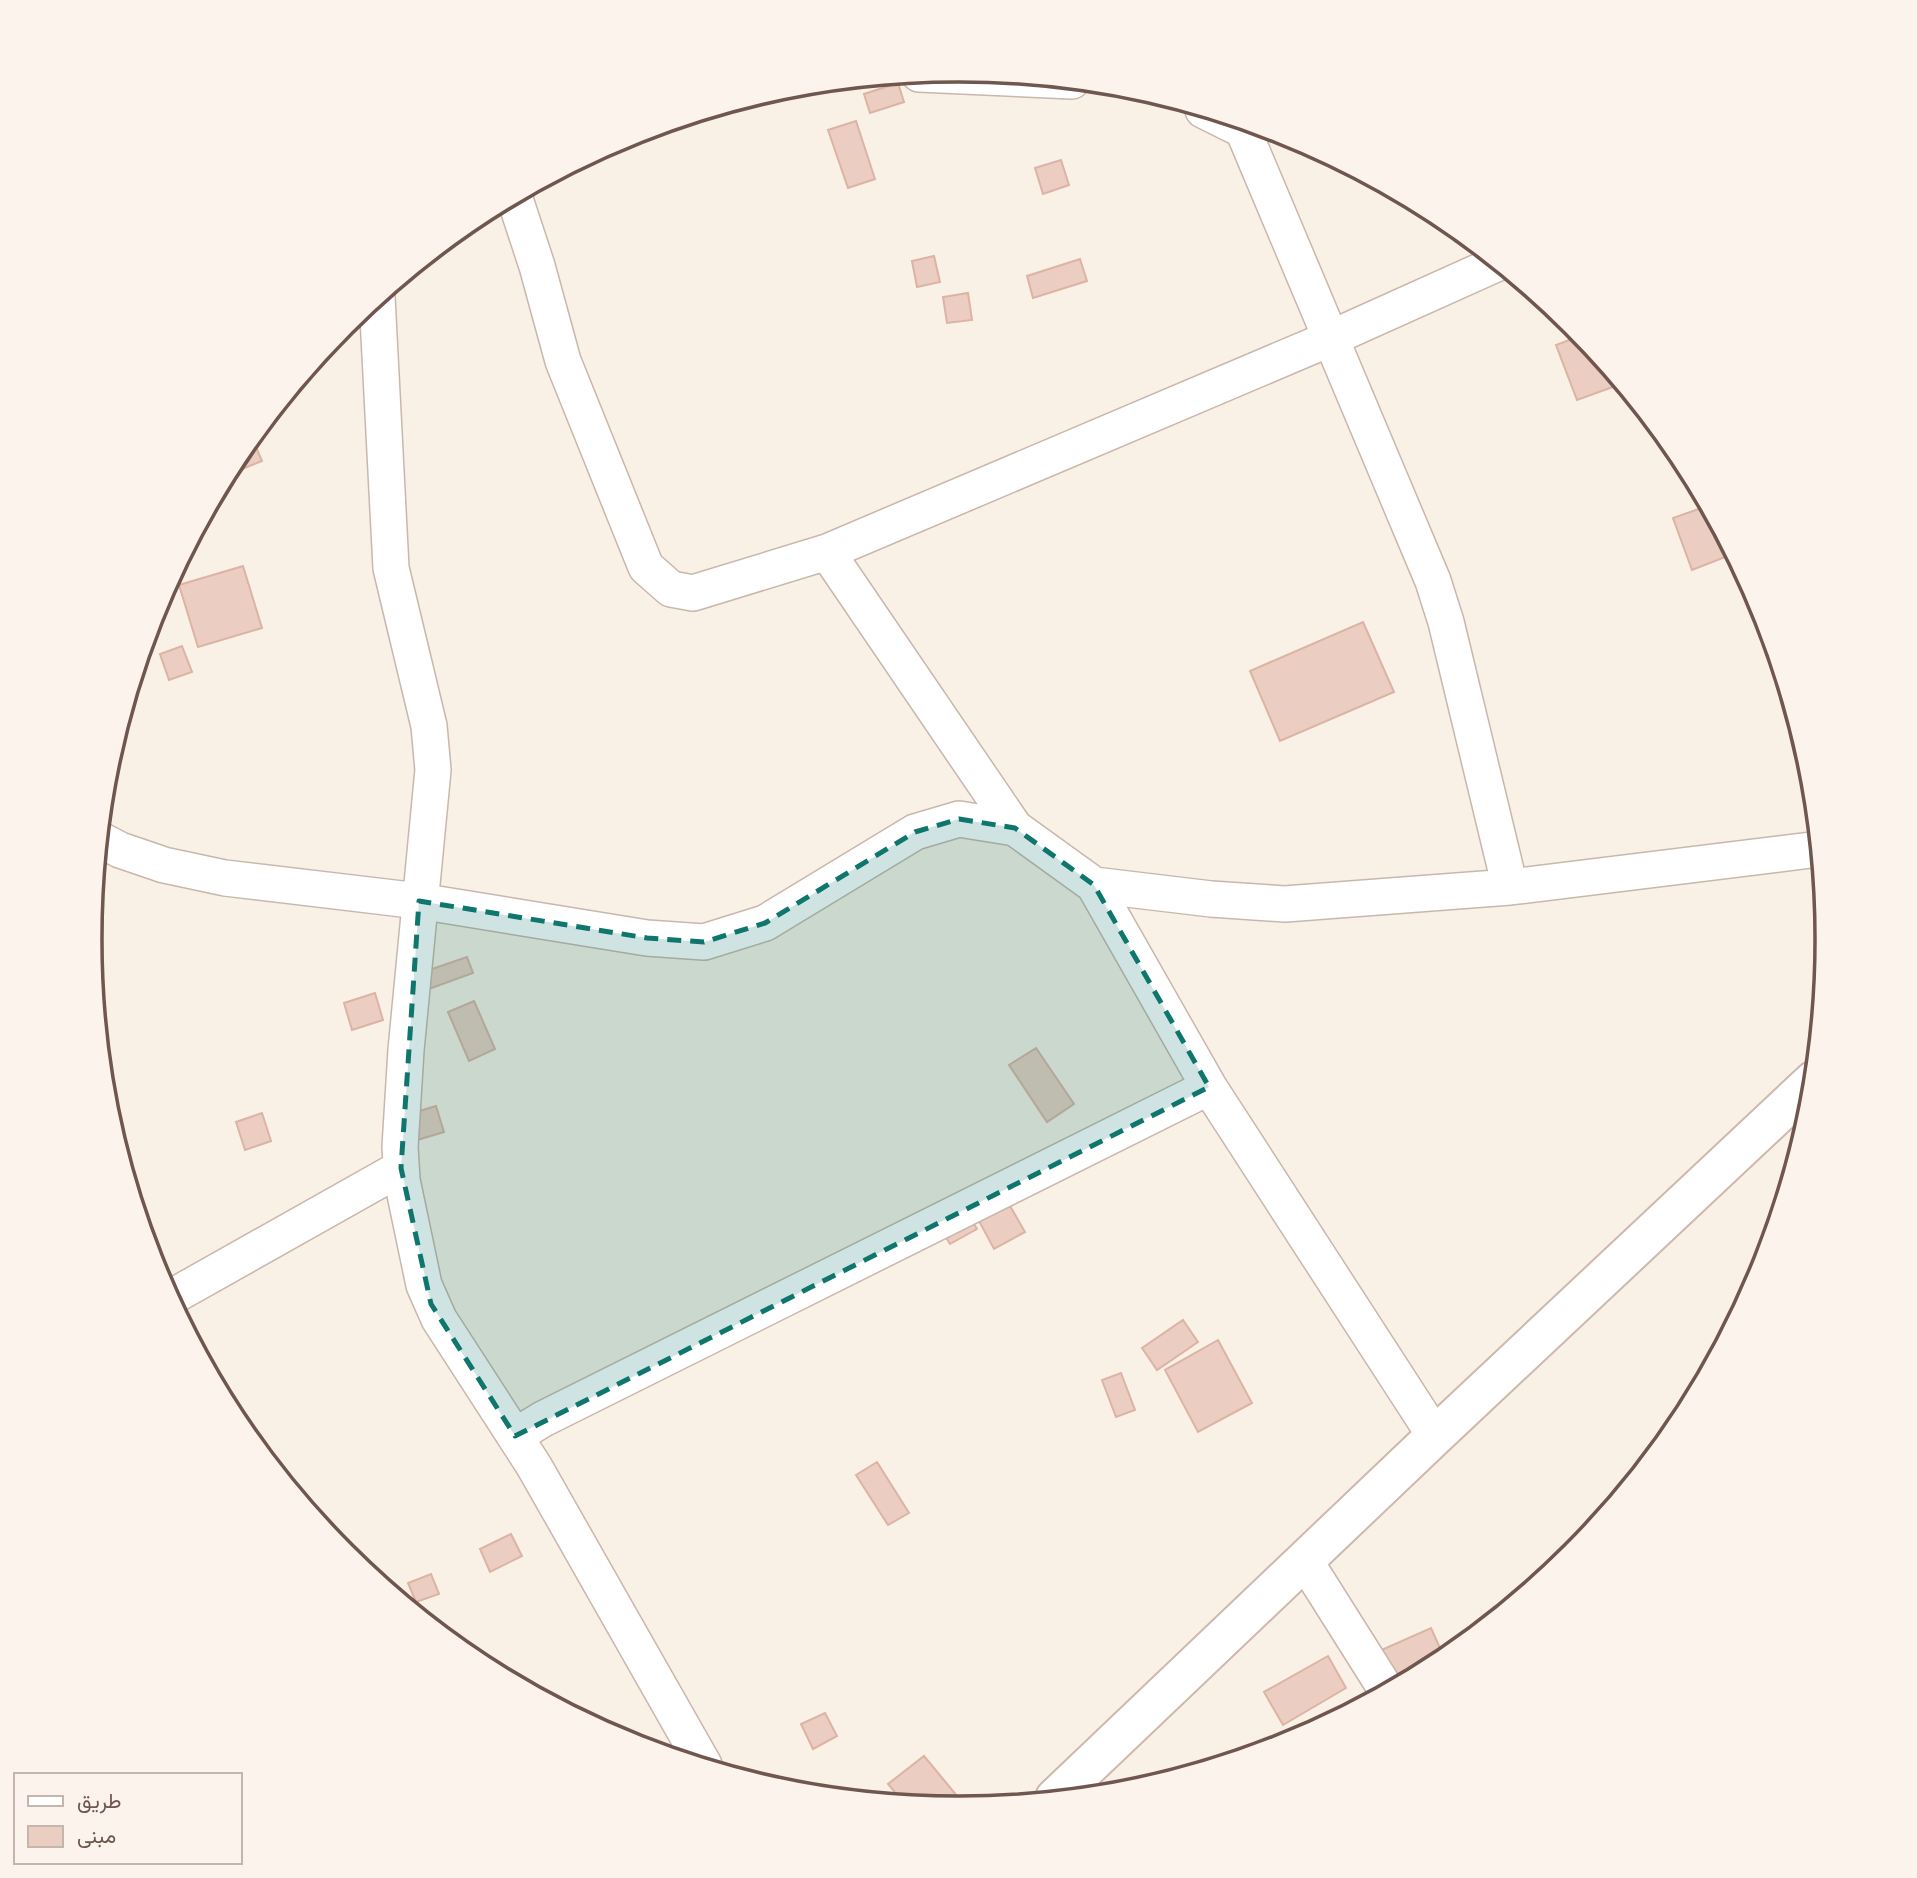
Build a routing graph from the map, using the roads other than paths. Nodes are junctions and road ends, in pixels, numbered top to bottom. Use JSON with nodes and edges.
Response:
{"nodes":[{"id":1,"x":1247,"y":133,"type":"edge"},
{"id":2,"x":517,"y":205,"type":"edge"},
{"id":3,"x":1489,"y":267,"type":"edge"},
{"id":4,"x":378,"y":310,"type":"edge"},
{"id":5,"x":1329,"y":339,"type":"junction"},
{"id":6,"x":827,"y":552,"type":"junction"},
{"id":7,"x":1015,"y":828,"type":"junction"},
{"id":8,"x":107,"y":847,"type":"edge"},
{"id":9,"x":1810,"y":850,"type":"edge"},
{"id":10,"x":1094,"y":885,"type":"junction"},
{"id":11,"x":1510,"y":887,"type":"junction"},
{"id":12,"x":419,"y":901,"type":"junction"},
{"id":13,"x":1209,"y":1087,"type":"junction"},
{"id":14,"x":1801,"y":1094,"type":"edge"},
{"id":15,"x":401,"y":1168,"type":"junction"},
{"id":16,"x":179,"y":1293,"type":"edge"},
{"id":17,"x":515,"y":1436,"type":"junction"},
{"id":18,"x":1435,"y":1436,"type":"junction"},
{"id":19,"x":1305,"y":1561,"type":"junction"},
{"id":20,"x":1383,"y":1683,"type":"edge"},
{"id":21,"x":698,"y":1755,"type":"edge"},
{"id":22,"x":1065,"y":1789,"type":"edge"}],
"edges":[{"from":1,"to":5,"type":"street"},
{"from":2,"to":6,"type":"street"},
{"from":3,"to":5,"type":"street"},
{"from":4,"to":12,"type":"street"},
{"from":5,"to":6,"type":"street"},
{"from":5,"to":11,"type":"street"},
{"from":6,"to":7,"type":"street"},
{"from":7,"to":10,"type":"street"},
{"from":7,"to":12,"type":"street"},
{"from":8,"to":12,"type":"street"},
{"from":9,"to":11,"type":"street"},
{"from":10,"to":11,"type":"street"},
{"from":10,"to":13,"type":"street"},
{"from":12,"to":15,"type":"street"},
{"from":13,"to":17,"type":"street"},
{"from":13,"to":18,"type":"street"},
{"from":14,"to":18,"type":"street"},
{"from":15,"to":16,"type":"street"},
{"from":15,"to":17,"type":"street"},
{"from":17,"to":21,"type":"street"},
{"from":18,"to":19,"type":"street"},
{"from":19,"to":20,"type":"street"},
{"from":19,"to":22,"type":"street"}]}
